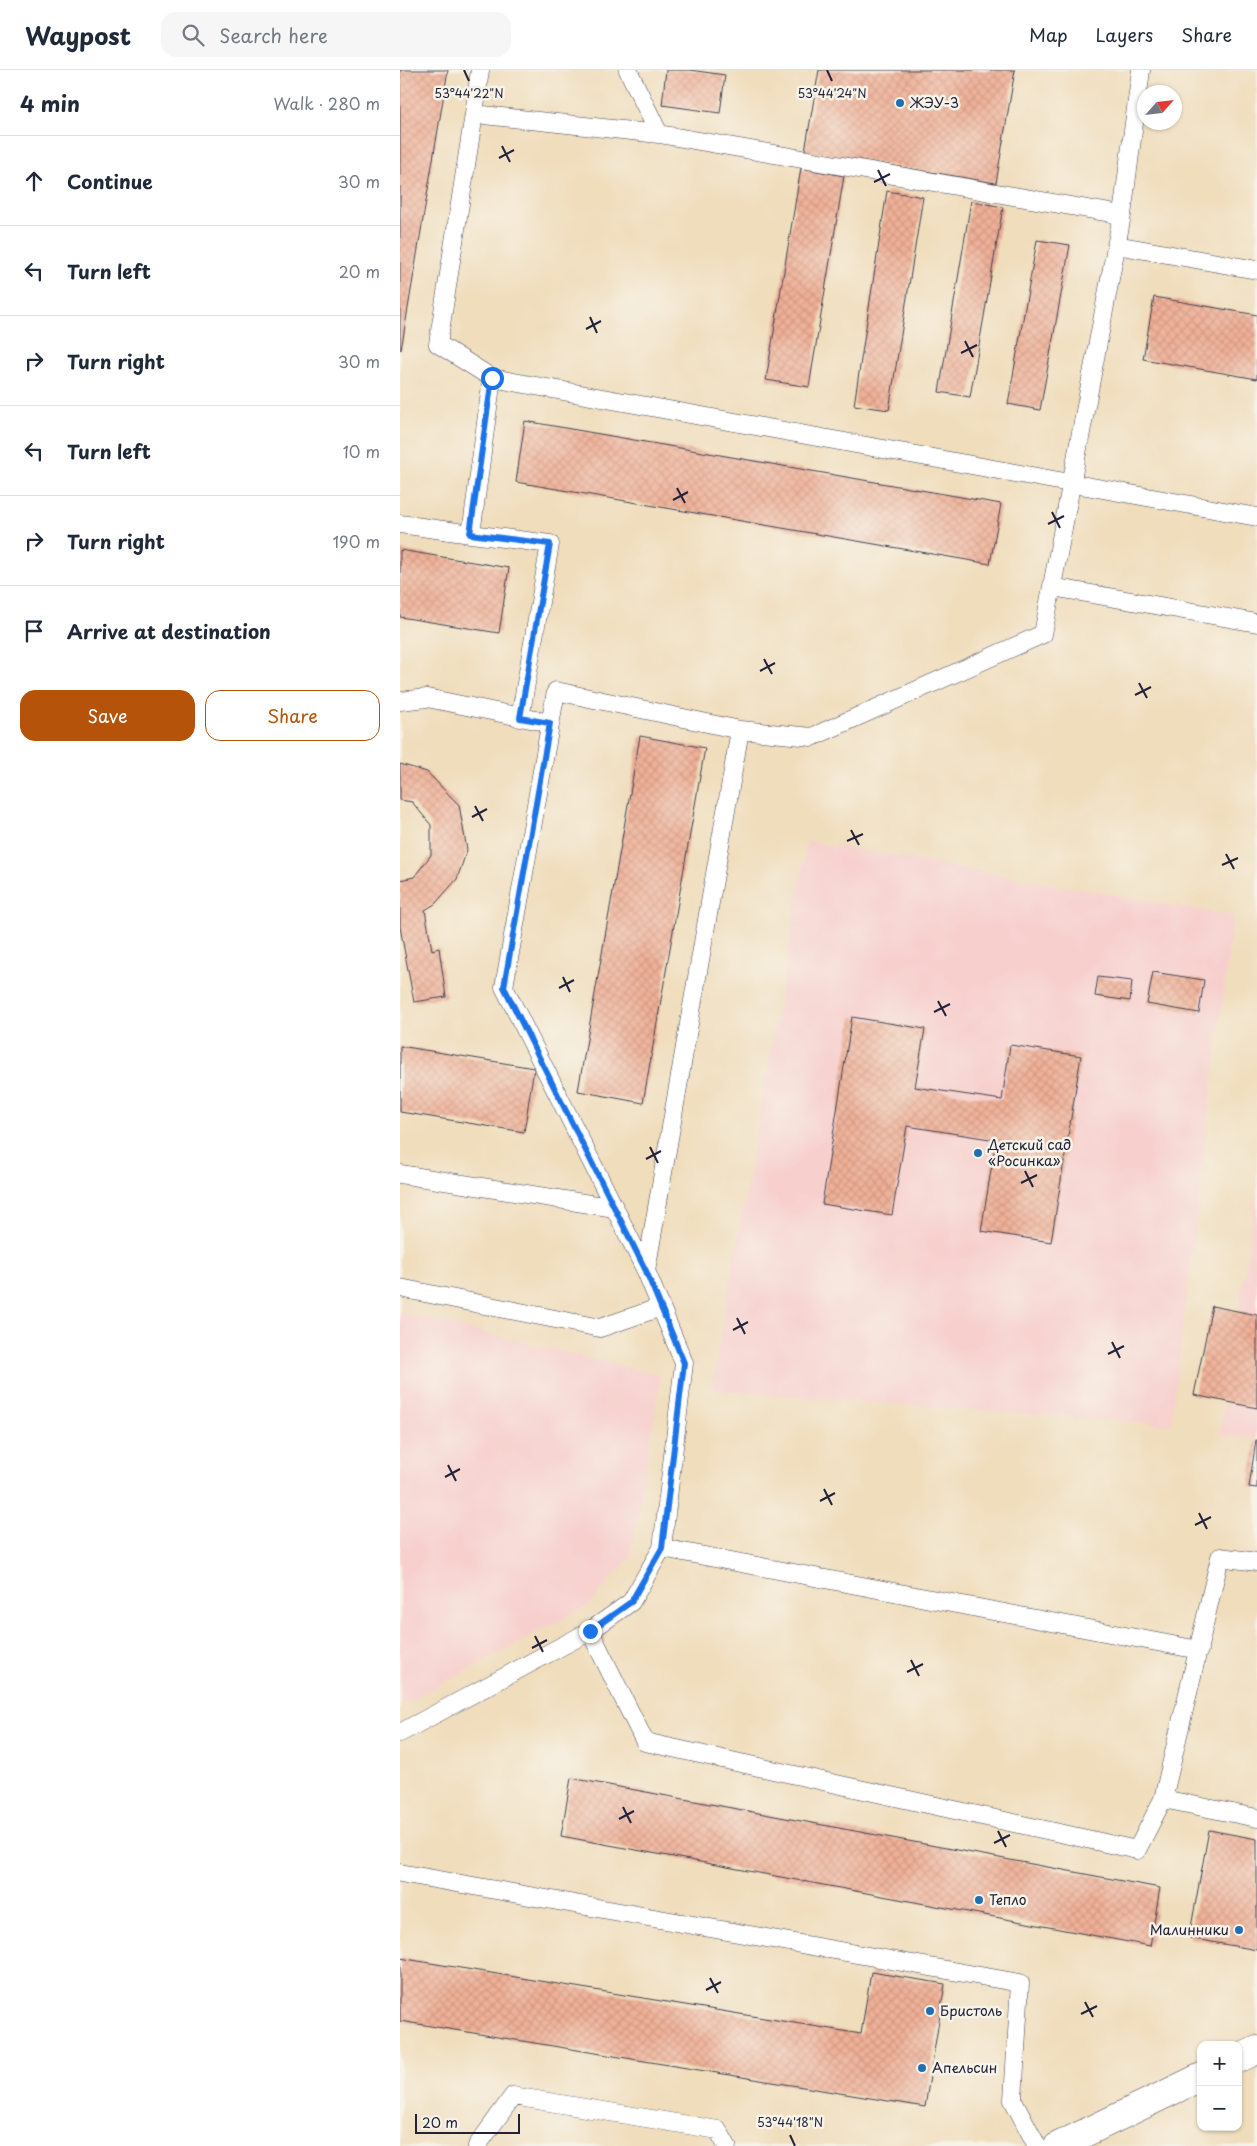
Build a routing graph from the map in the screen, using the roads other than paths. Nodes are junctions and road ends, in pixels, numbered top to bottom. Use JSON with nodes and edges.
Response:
{"nodes":[{"id":1,"x":480,"y":70,"type":"edge"},
{"id":2,"x":628,"y":70,"type":"edge"},
{"id":3,"x":1141,"y":70,"type":"edge"},
{"id":4,"x":474,"y":114,"type":"junction"},
{"id":5,"x":659,"y":134,"type":"junction"},
{"id":6,"x":1122,"y":216,"type":"junction"},
{"id":7,"x":1116,"y":246,"type":"junction"},
{"id":8,"x":1257,"y":270,"type":"edge"},
{"id":9,"x":492,"y":378,"type":"junction"},
{"id":10,"x":1072,"y":482,"type":"junction"},
{"id":11,"x":1257,"y":517,"type":"edge"},
{"id":12,"x":400,"y":524,"type":"edge"},
{"id":13,"x":470,"y":534,"type":"junction"},
{"id":14,"x":1052,"y":587,"type":"junction"},
{"id":15,"x":1257,"y":623,"type":"edge"},
{"id":16,"x":400,"y":701,"type":"edge"},
{"id":17,"x":520,"y":718,"type":"junction"},
{"id":18,"x":550,"y":723,"type":"junction"},
{"id":19,"x":740,"y":730,"type":"junction"},
{"id":20,"x":400,"y":1174,"type":"edge"},
{"id":21,"x":615,"y":1208,"type":"junction"},
{"id":22,"x":646,"y":1271,"type":"junction"},
{"id":23,"x":400,"y":1288,"type":"edge"},
{"id":24,"x":661,"y":1307,"type":"junction"},
{"id":25,"x":662,"y":1548,"type":"junction"},
{"id":26,"x":1257,"y":1562,"type":"edge"},
{"id":27,"x":590,"y":1631,"type":"junction"},
{"id":28,"x":1199,"y":1650,"type":"junction"},
{"id":29,"x":400,"y":1733,"type":"edge"},
{"id":30,"x":1163,"y":1799,"type":"junction"},
{"id":31,"x":1257,"y":1818,"type":"edge"},
{"id":32,"x":400,"y":1873,"type":"edge"},
{"id":33,"x":1257,"y":2050,"type":"edge"},
{"id":34,"x":1242,"y":2057,"type":"edge"},
{"id":35,"x":1197,"y":2079,"type":"edge"},
{"id":36,"x":477,"y":2146,"type":"edge"},
{"id":37,"x":727,"y":2146,"type":"edge"},
{"id":38,"x":1037,"y":2146,"type":"edge"},
{"id":39,"x":1058,"y":2146,"type":"edge"}],
"edges":[{"from":1,"to":4,"type":"lane"},
{"from":2,"to":5,"type":"lane"},
{"from":3,"to":6,"type":"lane"},
{"from":4,"to":5,"type":"lane"},
{"from":4,"to":9,"type":"lane"},
{"from":5,"to":6,"type":"lane"},
{"from":6,"to":7,"type":"lane"},
{"from":7,"to":8,"type":"lane"},
{"from":7,"to":10,"type":"lane"},
{"from":9,"to":10,"type":"lane"},
{"from":9,"to":13,"type":"lane"},
{"from":10,"to":11,"type":"lane"},
{"from":10,"to":14,"type":"lane"},
{"from":12,"to":13,"type":"lane"},
{"from":13,"to":17,"type":"lane"},
{"from":14,"to":15,"type":"lane"},
{"from":14,"to":19,"type":"lane"},
{"from":16,"to":17,"type":"lane"},
{"from":17,"to":18,"type":"lane"},
{"from":18,"to":19,"type":"lane"},
{"from":18,"to":21,"type":"lane"},
{"from":19,"to":22,"type":"lane"},
{"from":20,"to":21,"type":"lane"},
{"from":21,"to":22,"type":"lane"},
{"from":22,"to":24,"type":"lane"},
{"from":23,"to":24,"type":"lane"},
{"from":24,"to":25,"type":"lane"},
{"from":25,"to":27,"type":"lane"},
{"from":25,"to":28,"type":"lane"},
{"from":26,"to":28,"type":"lane"},
{"from":27,"to":29,"type":"lane"},
{"from":27,"to":30,"type":"lane"},
{"from":28,"to":30,"type":"lane"},
{"from":30,"to":31,"type":"lane"},
{"from":32,"to":38,"type":"lane"},
{"from":33,"to":34,"type":"street"},
{"from":35,"to":39,"type":"street"},
{"from":36,"to":37,"type":"lane"}]}
